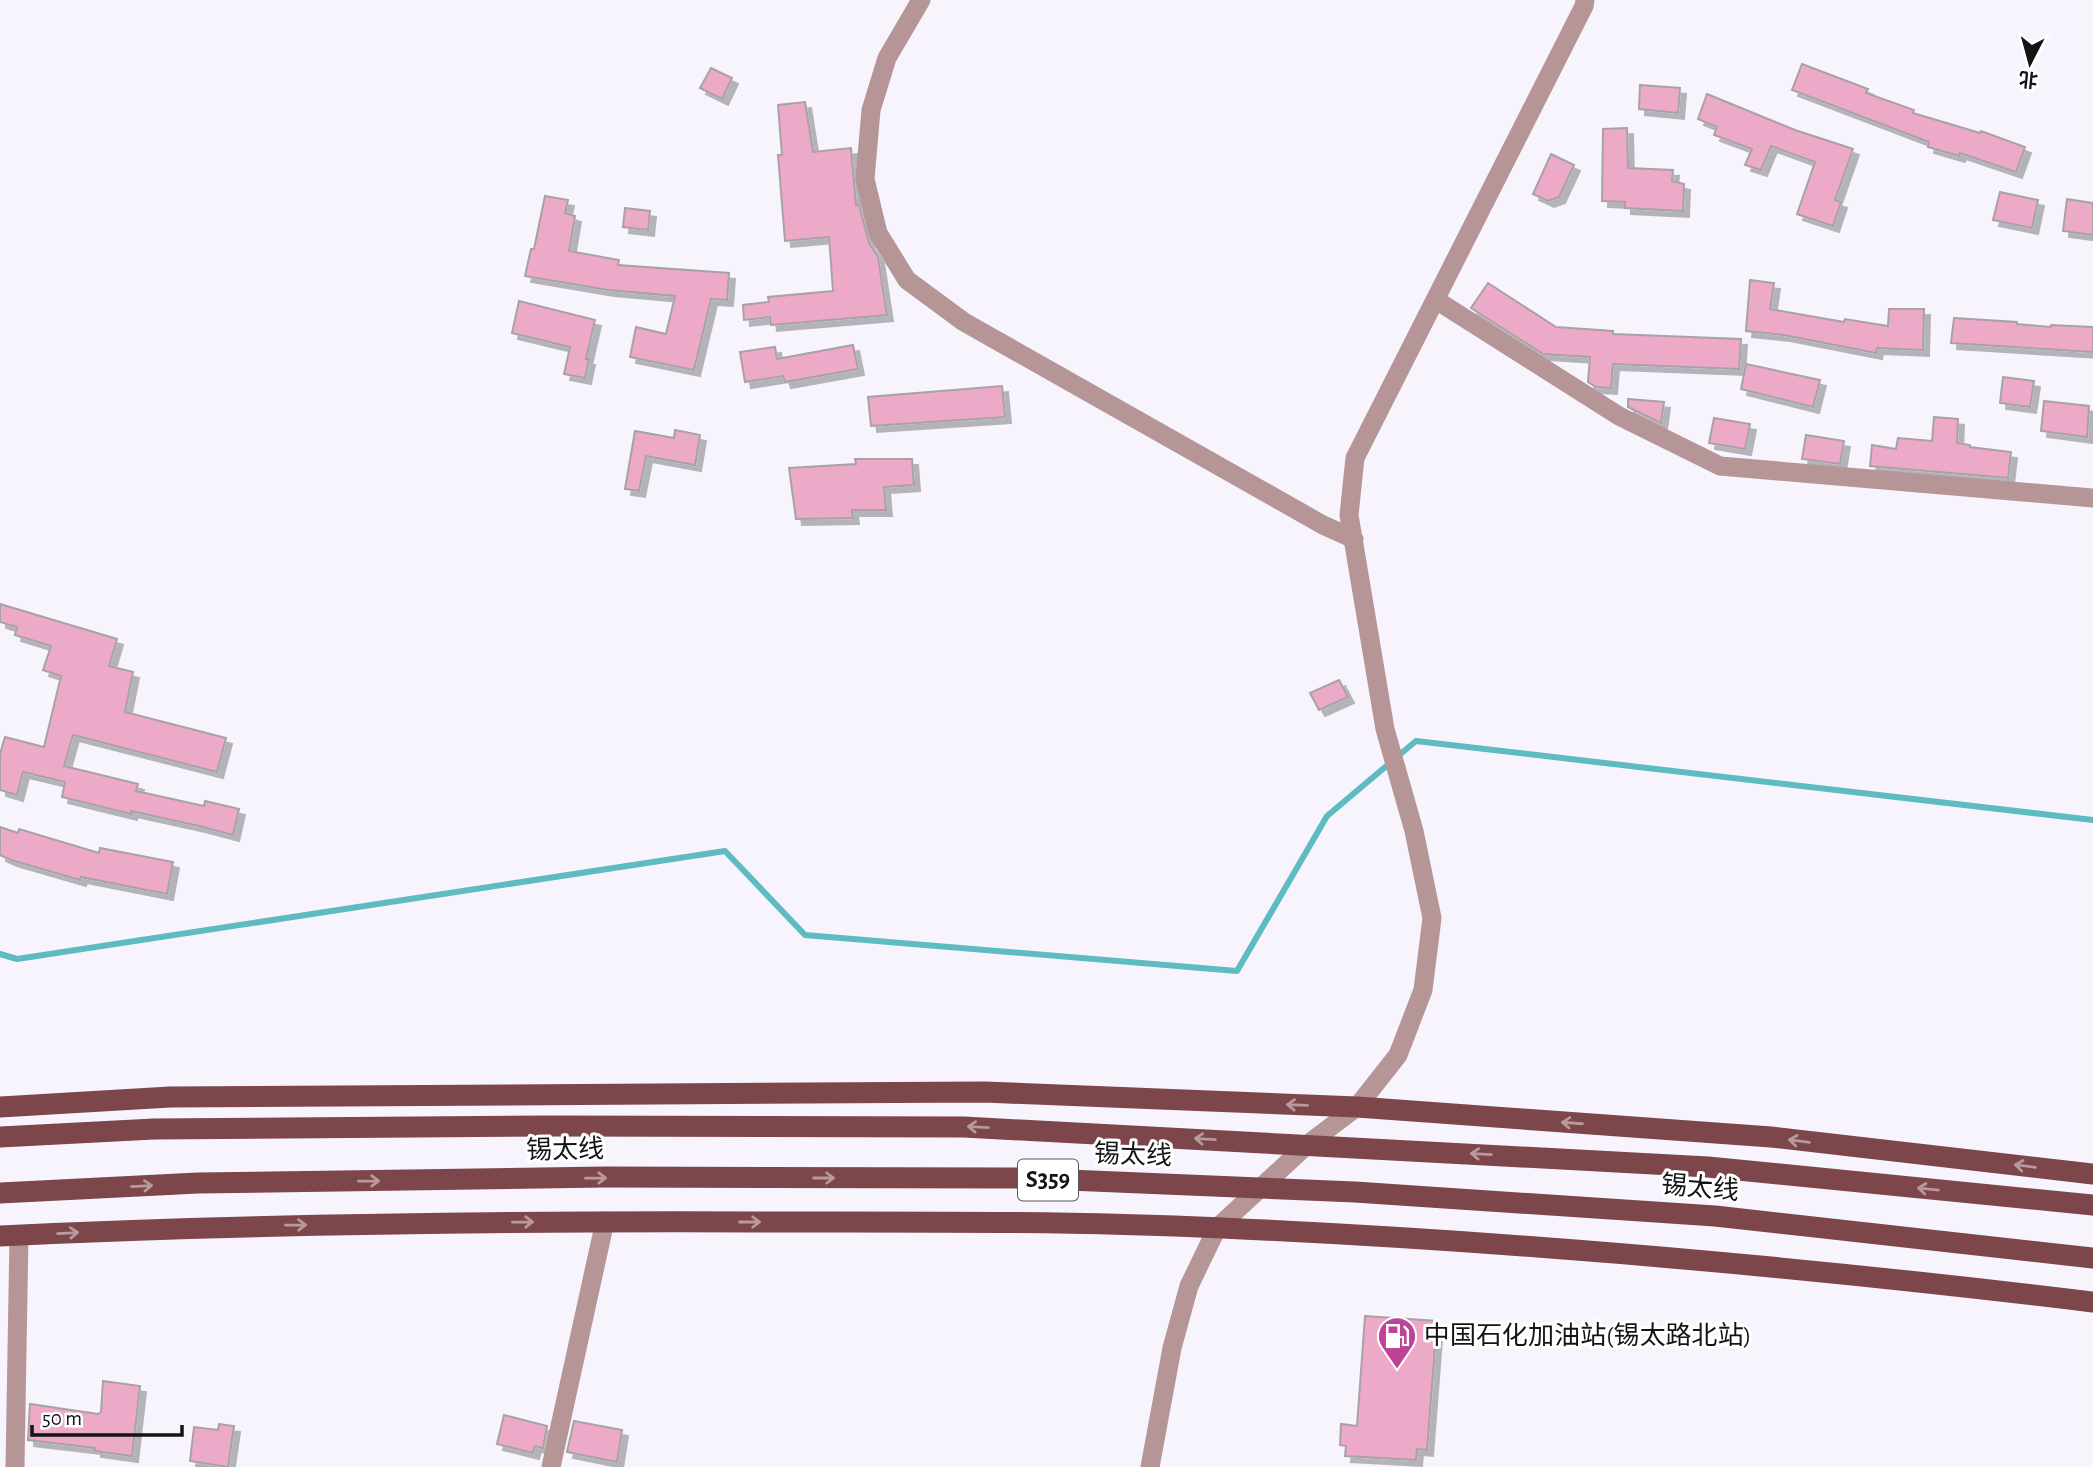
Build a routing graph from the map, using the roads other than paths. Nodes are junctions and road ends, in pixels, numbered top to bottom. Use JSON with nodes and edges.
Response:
{"nodes":[{"id":1,"x":921,"y":0,"type":"edge"},
{"id":2,"x":1585,"y":0,"type":"edge"},
{"id":3,"x":1436,"y":300,"type":"junction"},
{"id":4,"x":2093,"y":498,"type":"edge"},
{"id":5,"x":1354,"y":539,"type":"junction"},
{"id":6,"x":0,"y":1107,"type":"edge"},
{"id":7,"x":1357,"y":1107,"type":"junction"},
{"id":8,"x":0,"y":1137,"type":"edge"},
{"id":9,"x":1308,"y":1144,"type":"junction"},
{"id":10,"x":2093,"y":1174,"type":"edge"},
{"id":11,"x":1259,"y":1188,"type":"junction"},
{"id":12,"x":0,"y":1193,"type":"edge"},
{"id":13,"x":2093,"y":1205,"type":"edge"},
{"id":14,"x":605,"y":1221,"type":"junction"},
{"id":15,"x":1217,"y":1228,"type":"junction"},
{"id":16,"x":9,"y":1236,"type":"edge"},
{"id":17,"x":2093,"y":1258,"type":"edge"},
{"id":18,"x":2093,"y":1302,"type":"edge"},
{"id":19,"x":15,"y":1467,"type":"edge"},
{"id":20,"x":551,"y":1467,"type":"edge"},
{"id":21,"x":1150,"y":1467,"type":"edge"}],
"edges":[{"from":1,"to":5,"type":"street"},
{"from":2,"to":3,"type":"street"},
{"from":3,"to":4,"type":"street"},
{"from":3,"to":5,"type":"street"},
{"from":5,"to":7,"type":"street"},
{"from":7,"to":6,"type":"main road","one_way":true},
{"from":7,"to":9,"type":"street"},
{"from":10,"to":7,"type":"main road","one_way":true},
{"from":9,"to":8,"type":"main road","name":"锡太线","number":"S359","one_way":true},
{"from":9,"to":11,"type":"street"},
{"from":13,"to":9,"type":"main road","name":"锡太线","number":"S359","one_way":true},
{"from":12,"to":11,"type":"main road","name":"锡太线","number":"S359","one_way":true},
{"from":11,"to":15,"type":"street"},
{"from":11,"to":17,"type":"main road","name":"锡太线","number":"S359"},
{"from":14,"to":15,"type":"main road","one_way":true},
{"from":16,"to":14,"type":"main road","one_way":true},
{"from":14,"to":20,"type":"street"},
{"from":15,"to":18,"type":"main road"},
{"from":15,"to":21,"type":"street"},
{"from":16,"to":19,"type":"street"}]}
